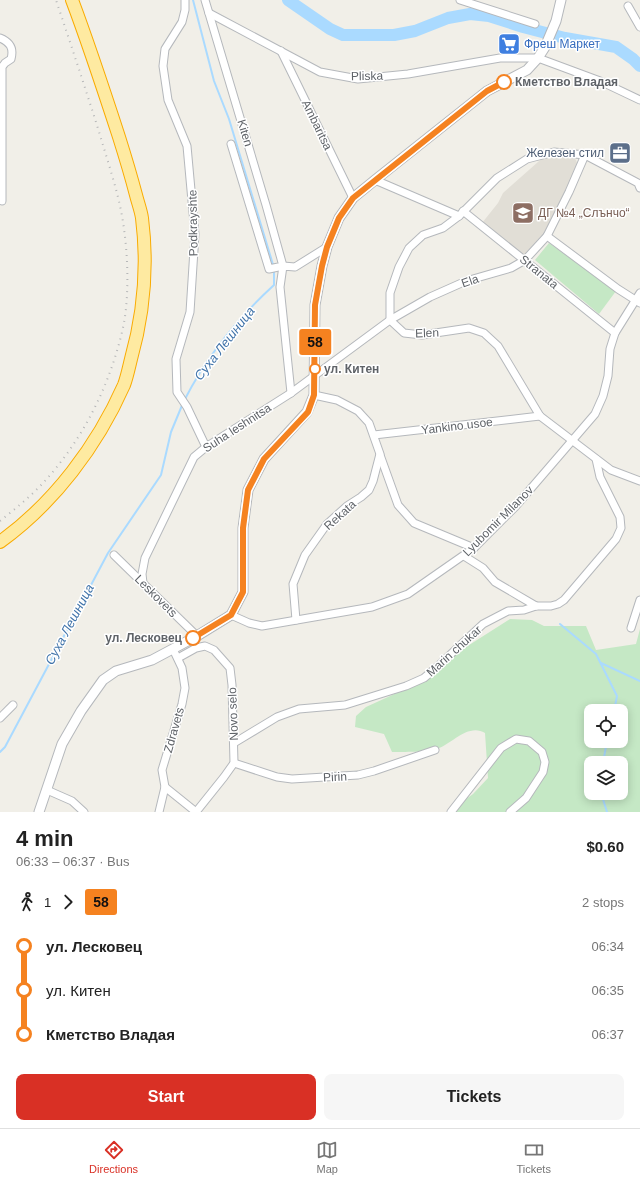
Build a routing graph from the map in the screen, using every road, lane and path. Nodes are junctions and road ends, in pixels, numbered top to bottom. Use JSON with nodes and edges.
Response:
{"nodes":[{"id":1,"x":72,"y":0,"type":"edge"},
{"id":2,"x":185,"y":0,"type":"edge"},
{"id":3,"x":205,"y":0,"type":"edge"},
{"id":4,"x":460,"y":0,"type":"edge"},
{"id":5,"x":561,"y":0,"type":"edge"},
{"id":6,"x":628,"y":6,"type":"dead end"},
{"id":7,"x":209,"y":12,"type":"junction"},
{"id":8,"x":535,"y":24,"type":"dead end"},
{"id":9,"x":640,"y":27,"type":"edge"},
{"id":10,"x":0,"y":38,"type":"edge"},
{"id":11,"x":281,"y":51,"type":"junction"},
{"id":12,"x":538,"y":58,"type":"junction"},
{"id":13,"x":1,"y":92,"type":"edge"},
{"id":14,"x":640,"y":100,"type":"edge"},
{"id":15,"x":231,"y":144,"type":"dead end"},
{"id":16,"x":585,"y":154,"type":"junction"},
{"id":17,"x":375,"y":180,"type":"junction"},
{"id":18,"x":639,"y":184,"type":"edge"},
{"id":19,"x":353,"y":198,"type":"junction"},
{"id":20,"x":2,"y":201,"type":"dead end"},
{"id":21,"x":461,"y":213,"type":"junction"},
{"id":22,"x":547,"y":236,"type":"junction"},
{"id":23,"x":327,"y":247,"type":"junction"},
{"id":24,"x":525,"y":260,"type":"junction"},
{"id":25,"x":283,"y":266,"type":"junction"},
{"id":26,"x":640,"y":293,"type":"edge"},
{"id":27,"x":637,"y":302,"type":"edge"},
{"id":28,"x":390,"y":320,"type":"junction"},
{"id":29,"x":615,"y":332,"type":"junction"},
{"id":30,"x":315,"y":374,"type":"junction"},
{"id":31,"x":291,"y":393,"type":"junction"},
{"id":32,"x":314,"y":395,"type":"junction"},
{"id":33,"x":540,"y":416,"type":"junction"},
{"id":34,"x":374,"y":435,"type":"junction"},
{"id":35,"x":572,"y":440,"type":"junction"},
{"id":36,"x":206,"y":447,"type":"junction"},
{"id":37,"x":380,"y":454,"type":"junction"},
{"id":38,"x":596,"y":459,"type":"junction"},
{"id":39,"x":640,"y":481,"type":"edge"},
{"id":40,"x":0,"y":542,"type":"edge"},
{"id":41,"x":474,"y":548,"type":"junction"},
{"id":42,"x":114,"y":555,"type":"dead end"},
{"id":43,"x":464,"y":556,"type":"junction"},
{"id":44,"x":143,"y":583,"type":"junction"},
{"id":45,"x":640,"y":600,"type":"edge"},
{"id":46,"x":536,"y":606,"type":"junction"},
{"id":47,"x":231,"y":615,"type":"junction"},
{"id":48,"x":296,"y":620,"type":"junction"},
{"id":49,"x":631,"y":628,"type":"dead end"},
{"id":50,"x":197,"y":636,"type":"junction"},
{"id":51,"x":173,"y":649,"type":"junction"},
{"id":52,"x":178,"y":658,"type":"junction"},
{"id":53,"x":13,"y":705,"type":"dead end"},
{"id":54,"x":0,"y":718,"type":"edge"},
{"id":55,"x":234,"y":742,"type":"junction"},
{"id":56,"x":435,"y":750,"type":"dead end"},
{"id":57,"x":234,"y":763,"type":"junction"},
{"id":58,"x":165,"y":787,"type":"junction"},
{"id":59,"x":47,"y":790,"type":"junction"},
{"id":60,"x":39,"y":812,"type":"edge"},
{"id":61,"x":84,"y":812,"type":"edge"},
{"id":62,"x":159,"y":812,"type":"edge"},
{"id":63,"x":196,"y":812,"type":"edge"},
{"id":64,"x":451,"y":812,"type":"edge"},
{"id":65,"x":510,"y":812,"type":"edge"}],
"edges":[{"from":1,"to":40,"type":"highway"},
{"from":2,"to":36,"type":"street","name":"Podkrayshte"},
{"from":3,"to":7,"type":"street","name":"Kiten"},
{"from":4,"to":8,"type":"street"},
{"from":5,"to":12,"type":"street"},
{"from":6,"to":9,"type":"street"},
{"from":7,"to":11,"type":"street","name":"Pliska"},
{"from":7,"to":25,"type":"street","name":"Kiten"},
{"from":10,"to":13,"type":"street"},
{"from":11,"to":12,"type":"street","name":"Pliska"},
{"from":11,"to":19,"type":"street","name":"Ambaritsa"},
{"from":12,"to":14,"type":"street"},
{"from":12,"to":17,"type":"street"},
{"from":13,"to":20,"type":"street"},
{"from":15,"to":25,"type":"street"},
{"from":16,"to":18,"type":"street"},
{"from":16,"to":21,"type":"street"},
{"from":16,"to":22,"type":"street","name":"Ela"},
{"from":17,"to":19,"type":"street"},
{"from":17,"to":21,"type":"street","name":"Stranata"},
{"from":19,"to":23,"type":"street"},
{"from":21,"to":24,"type":"street","name":"Stranata"},
{"from":21,"to":28,"type":"street"},
{"from":22,"to":24,"type":"street","name":"Ela"},
{"from":22,"to":27,"type":"street"},
{"from":23,"to":25,"type":"street"},
{"from":23,"to":30,"type":"street"},
{"from":24,"to":28,"type":"street","name":"Ela"},
{"from":24,"to":29,"type":"street","name":"Stranata"},
{"from":25,"to":31,"type":"street","name":"Kiten"},
{"from":26,"to":27,"type":"street","name":"Lyubomir Milanov"},
{"from":27,"to":29,"type":"street","name":"Lyubomir Milanov"},
{"from":28,"to":30,"type":"street","name":"Ela"},
{"from":28,"to":33,"type":"street","name":"Elen"},
{"from":29,"to":35,"type":"street","name":"Lyubomir Milanov"},
{"from":30,"to":31,"type":"street","name":"Suha leshnitsa"},
{"from":30,"to":32,"type":"street"},
{"from":31,"to":36,"type":"street","name":"Suha leshnitsa"},
{"from":32,"to":34,"type":"street"},
{"from":32,"to":47,"type":"street"},
{"from":33,"to":34,"type":"street","name":"Yankino usoe"},
{"from":33,"to":35,"type":"street","name":"Elen"},
{"from":34,"to":37,"type":"street"},
{"from":35,"to":38,"type":"street","name":"Elen"},
{"from":35,"to":41,"type":"street","name":"Lyubomir Milanov"},
{"from":36,"to":44,"type":"street","name":"Suha leshnitsa"},
{"from":37,"to":41,"type":"street"},
{"from":37,"to":48,"type":"street","name":"Rekata"},
{"from":38,"to":39,"type":"street","name":"Elen"},
{"from":38,"to":46,"type":"street","name":"Marin chukar"},
{"from":41,"to":43,"type":"street","name":"Lyubomir Milanov"},
{"from":42,"to":44,"type":"street","name":"Leskovets"},
{"from":43,"to":46,"type":"street"},
{"from":43,"to":48,"type":"street","name":"Lyubomir Milanov"},
{"from":44,"to":50,"type":"street","name":"Leskovets"},
{"from":45,"to":49,"type":"street"},
{"from":46,"to":55,"type":"street","name":"Marin chukar"},
{"from":47,"to":48,"type":"street","name":"Lyubomir Milanov"},
{"from":47,"to":50,"type":"street"},
{"from":50,"to":51,"type":"street"},
{"from":51,"to":52,"type":"street","name":"Zdravets"},
{"from":51,"to":59,"type":"street"},
{"from":52,"to":55,"type":"street","name":"Novo selo"},
{"from":52,"to":58,"type":"street","name":"Zdravets"},
{"from":53,"to":54,"type":"street"},
{"from":55,"to":57,"type":"street","name":"Novo selo"},
{"from":56,"to":57,"type":"street","name":"Pirin"},
{"from":57,"to":63,"type":"street"},
{"from":58,"to":62,"type":"street","name":"Zdravets"},
{"from":58,"to":63,"type":"street"},
{"from":59,"to":60,"type":"street"},
{"from":59,"to":61,"type":"street"},
{"from":64,"to":65,"type":"street"}]}
